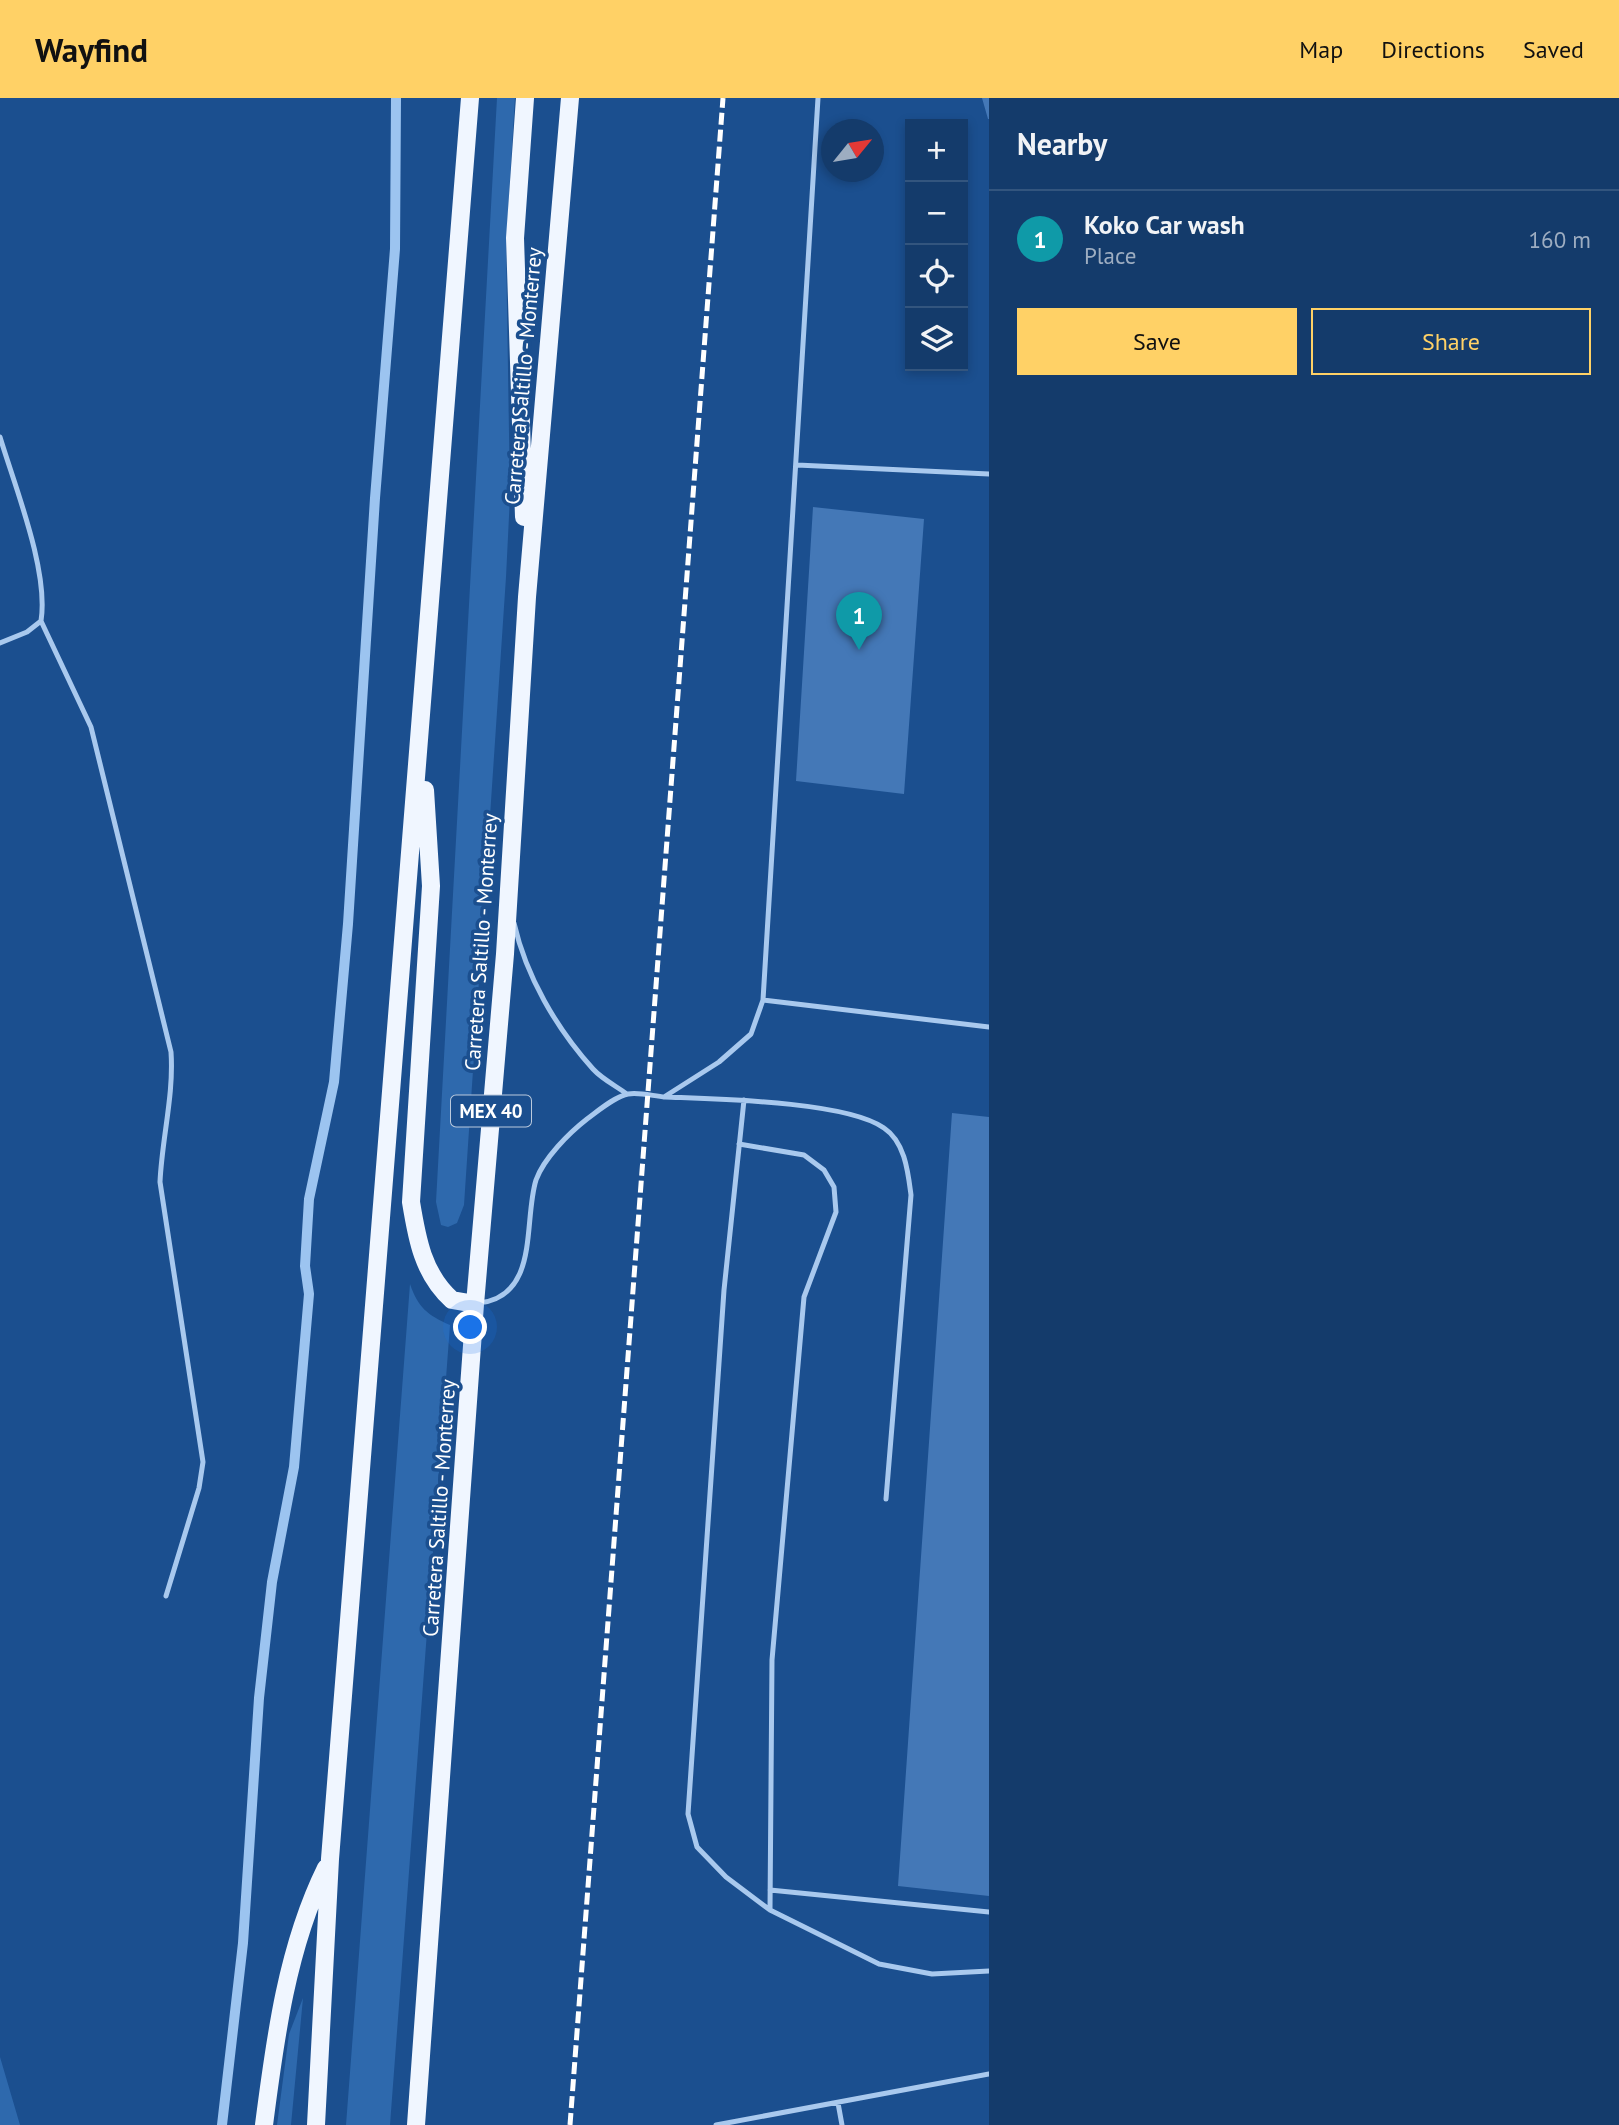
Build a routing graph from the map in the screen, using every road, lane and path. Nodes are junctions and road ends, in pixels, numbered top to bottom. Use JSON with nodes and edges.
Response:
{"nodes":[{"id":1,"x":470,"y":98,"type":"edge"},
{"id":2,"x":525,"y":98,"type":"edge"},
{"id":3,"x":570,"y":98,"type":"edge"},
{"id":4,"x":818,"y":98,"type":"edge"},
{"id":5,"x":0,"y":437,"type":"edge"},
{"id":6,"x":797,"y":465,"type":"junction"},
{"id":7,"x":989,"y":474,"type":"edge"},
{"id":8,"x":527,"y":597,"type":"junction"},
{"id":9,"x":41,"y":621,"type":"junction"},
{"id":10,"x":0,"y":643,"type":"edge"},
{"id":11,"x":422,"y":727,"type":"junction"},
{"id":12,"x":508,"y":899,"type":"junction"},
{"id":13,"x":763,"y":1000,"type":"junction"},
{"id":14,"x":989,"y":1027,"type":"edge"},
{"id":15,"x":627,"y":1094,"type":"junction"},
{"id":16,"x":664,"y":1097,"type":"junction"},
{"id":17,"x":744,"y":1100,"type":"junction"},
{"id":18,"x":739,"y":1144,"type":"junction"},
{"id":19,"x":475,"y":1304,"type":"junction"},
{"id":20,"x":886,"y":1499,"type":"dead end"},
{"id":21,"x":166,"y":1596,"type":"dead end"},
{"id":22,"x":330,"y":1859,"type":"junction"},
{"id":23,"x":770,"y":1890,"type":"junction"},
{"id":24,"x":770,"y":1910,"type":"junction"},
{"id":25,"x":989,"y":1912,"type":"edge"},
{"id":26,"x":989,"y":1971,"type":"edge"},
{"id":27,"x":989,"y":2074,"type":"edge"},
{"id":28,"x":838,"y":2103,"type":"junction"},
{"id":29,"x":738,"y":2122,"type":"edge"},
{"id":30,"x":264,"y":2125,"type":"edge"},
{"id":31,"x":316,"y":2125,"type":"edge"},
{"id":32,"x":416,"y":2125,"type":"edge"},
{"id":33,"x":716,"y":2125,"type":"edge"},
{"id":34,"x":842,"y":2125,"type":"edge"}],
"edges":[{"from":1,"to":11,"type":"main road"},
{"from":2,"to":8,"type":"main road"},
{"from":3,"to":8,"type":"main road","name":"Carretera Saltillo - Monterrey","number":"MEX 40"},
{"from":4,"to":6,"type":"lane"},
{"from":5,"to":9,"type":"lane"},
{"from":6,"to":7,"type":"lane"},
{"from":6,"to":13,"type":"lane"},
{"from":8,"to":12,"type":"main road","name":"Carretera Saltillo - Monterrey","number":"MEX 40"},
{"from":9,"to":10,"type":"lane"},
{"from":9,"to":21,"type":"lane"},
{"from":11,"to":19,"type":"main road"},
{"from":11,"to":22,"type":"main road"},
{"from":12,"to":15,"type":"lane"},
{"from":12,"to":19,"type":"main road","name":"Carretera Saltillo - Monterrey","number":"MEX 40"},
{"from":13,"to":14,"type":"lane"},
{"from":13,"to":16,"type":"lane"},
{"from":15,"to":16,"type":"lane"},
{"from":15,"to":19,"type":"lane"},
{"from":16,"to":17,"type":"lane"},
{"from":17,"to":18,"type":"lane"},
{"from":17,"to":20,"type":"lane"},
{"from":18,"to":23,"type":"lane"},
{"from":18,"to":24,"type":"lane"},
{"from":19,"to":32,"type":"main road","name":"Carretera Saltillo - Monterrey","number":"MEX 40"},
{"from":22,"to":30,"type":"main road"},
{"from":22,"to":31,"type":"main road"},
{"from":23,"to":24,"type":"lane"},
{"from":23,"to":25,"type":"lane"},
{"from":24,"to":26,"type":"lane"},
{"from":27,"to":28,"type":"lane"},
{"from":28,"to":29,"type":"lane"},
{"from":28,"to":34,"type":"lane"},
{"from":29,"to":33,"type":"lane"}]}
